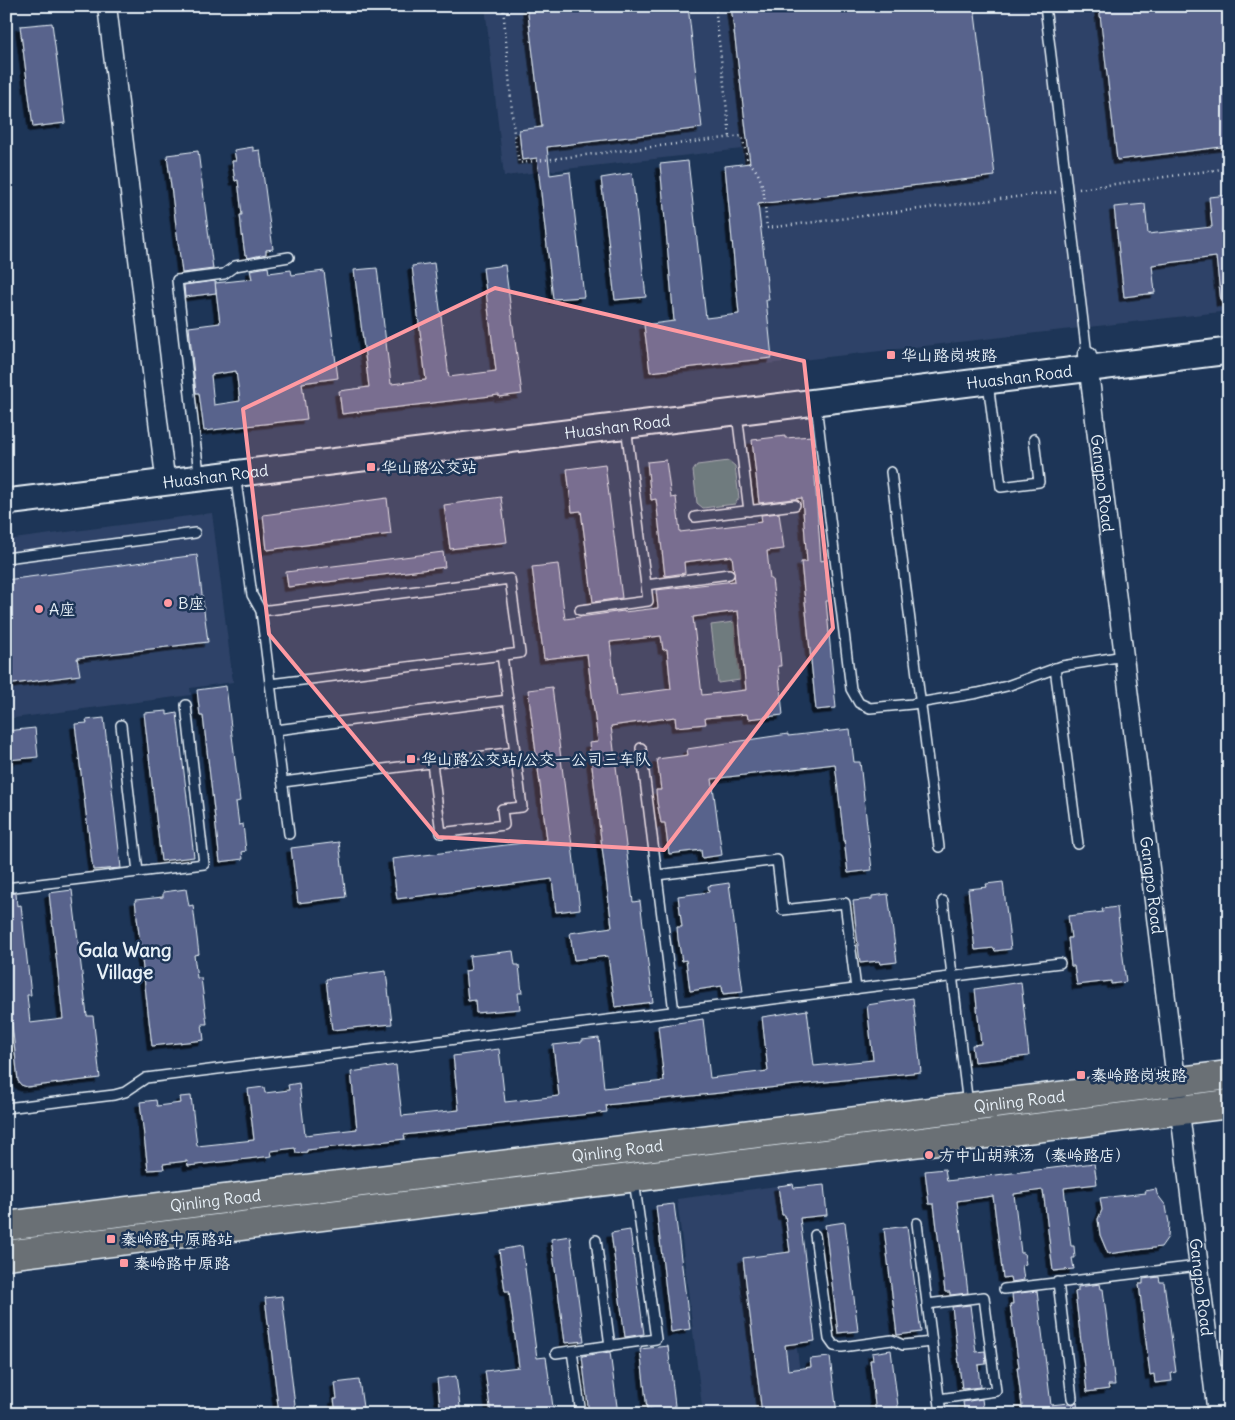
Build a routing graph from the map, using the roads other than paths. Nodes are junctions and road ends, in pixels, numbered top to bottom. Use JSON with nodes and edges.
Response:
{"nodes":[{"id":1,"x":107,"y":6,"type":"edge"},
{"id":2,"x":1045,"y":6,"type":"edge"},
{"id":3,"x":289,"y":257,"type":"dead end"},
{"id":4,"x":1229,"y":338,"type":"edge"},
{"id":5,"x":1229,"y":351,"type":"edge"},
{"id":6,"x":1088,"y":362,"type":"junction"},
{"id":7,"x":988,"y":381,"type":"junction"},
{"id":8,"x":816,"y":402,"type":"junction"},
{"id":9,"x":736,"y":412,"type":"junction"},
{"id":10,"x":626,"y":426,"type":"junction"},
{"id":11,"x":1034,"y":439,"type":"dead end"},
{"id":12,"x":198,"y":465,"type":"junction"},
{"id":13,"x":164,"y":469,"type":"junction"},
{"id":14,"x":891,"y":472,"type":"dead end"},
{"id":15,"x":235,"y":474,"type":"junction"},
{"id":16,"x":6,"y":489,"type":"edge"},
{"id":17,"x":6,"y":502,"type":"edge"},
{"id":18,"x":795,"y":505,"type":"dead end"},
{"id":19,"x":749,"y":511,"type":"junction"},
{"id":20,"x":695,"y":517,"type":"dead end"},
{"id":21,"x":195,"y":533,"type":"dead end"},
{"id":22,"x":6,"y":558,"type":"edge"},
{"id":23,"x":729,"y":574,"type":"dead end"},
{"id":24,"x":646,"y":585,"type":"junction"},
{"id":25,"x":580,"y":610,"type":"dead end"},
{"id":26,"x":261,"y":611,"type":"junction"},
{"id":27,"x":502,"y":655,"type":"junction"},
{"id":28,"x":1124,"y":656,"type":"junction"},
{"id":29,"x":1055,"y":668,"type":"junction"},
{"id":30,"x":270,"y":684,"type":"junction"},
{"id":31,"x":508,"y":700,"type":"junction"},
{"id":32,"x":920,"y":703,"type":"junction"},
{"id":33,"x":186,"y":705,"type":"dead end"},
{"id":34,"x":121,"y":725,"type":"dead end"},
{"id":35,"x":276,"y":730,"type":"junction"},
{"id":36,"x":641,"y":748,"type":"dead end"},
{"id":37,"x":515,"y":752,"type":"junction"},
{"id":38,"x":432,"y":763,"type":"junction"},
{"id":39,"x":283,"y":782,"type":"junction"},
{"id":40,"x":289,"y":834,"type":"dead end"},
{"id":41,"x":1078,"y":844,"type":"dead end"},
{"id":42,"x":939,"y":847,"type":"dead end"},
{"id":43,"x":138,"y":872,"type":"junction"},
{"id":44,"x":657,"y":875,"type":"junction"},
{"id":45,"x":6,"y":888,"type":"edge"},
{"id":46,"x":943,"y":901,"type":"dead end"},
{"id":47,"x":1060,"y":963,"type":"dead end"},
{"id":48,"x":952,"y":977,"type":"junction"},
{"id":49,"x":856,"y":989,"type":"junction"},
{"id":50,"x":674,"y":1012,"type":"junction"},
{"id":51,"x":1229,"y":1075,"type":"edge"},
{"id":52,"x":1176,"y":1082,"type":"junction"},
{"id":53,"x":1229,"y":1104,"type":"edge"},
{"id":54,"x":968,"y":1107,"type":"junction"},
{"id":55,"x":6,"y":1108,"type":"edge"},
{"id":56,"x":1180,"y":1110,"type":"junction"},
{"id":57,"x":634,"y":1177,"type":"junction"},
{"id":58,"x":917,"y":1223,"type":"dead end"},
{"id":59,"x":6,"y":1226,"type":"edge"},
{"id":60,"x":814,"y":1235,"type":"dead end"},
{"id":61,"x":596,"y":1240,"type":"dead end"},
{"id":62,"x":6,"y":1255,"type":"edge"},
{"id":63,"x":1198,"y":1266,"type":"junction"},
{"id":64,"x":1058,"y":1282,"type":"junction"},
{"id":65,"x":1004,"y":1289,"type":"dead end"},
{"id":66,"x":927,"y":1304,"type":"junction"},
{"id":67,"x":932,"y":1342,"type":"junction"},
{"id":68,"x":610,"y":1346,"type":"junction"},
{"id":69,"x":572,"y":1350,"type":"junction"},
{"id":70,"x":556,"y":1353,"type":"dead end"},
{"id":71,"x":1220,"y":1371,"type":"edge"},
{"id":72,"x":1072,"y":1398,"type":"dead end"},
{"id":73,"x":939,"y":1399,"type":"junction"},
{"id":74,"x":581,"y":1414,"type":"edge"},
{"id":75,"x":941,"y":1414,"type":"edge"},
{"id":76,"x":1217,"y":1414,"type":"edge"}],
"edges":[{"from":1,"to":13,"type":"street"},
{"from":2,"to":6,"type":"lane"},
{"from":3,"to":12,"type":"lane"},
{"from":4,"to":6,"type":"street","name":"Huashan Road"},
{"from":5,"to":6,"type":"street","name":"Huashan Road"},
{"from":6,"to":7,"type":"street","name":"Huashan Road"},
{"from":6,"to":12,"type":"street","name":"Huashan Road"},
{"from":6,"to":28,"type":"street","name":"Gangpo Road"},
{"from":7,"to":8,"type":"street","name":"Huashan Road"},
{"from":7,"to":11,"type":"lane"},
{"from":8,"to":9,"type":"street","name":"Huashan Road"},
{"from":8,"to":32,"type":"lane"},
{"from":9,"to":10,"type":"street","name":"Huashan Road"},
{"from":9,"to":19,"type":"lane"},
{"from":10,"to":15,"type":"street","name":"Huashan Road"},
{"from":10,"to":24,"type":"lane"},
{"from":12,"to":13,"type":"street","name":"Huashan Road"},
{"from":13,"to":16,"type":"street","name":"Huashan Road"},
{"from":14,"to":32,"type":"lane"},
{"from":15,"to":17,"type":"street","name":"Huashan Road"},
{"from":15,"to":26,"type":"lane"},
{"from":18,"to":19,"type":"lane"},
{"from":19,"to":20,"type":"lane"},
{"from":21,"to":22,"type":"lane"},
{"from":23,"to":24,"type":"lane"},
{"from":24,"to":25,"type":"lane"},
{"from":26,"to":27,"type":"lane"},
{"from":26,"to":30,"type":"lane"},
{"from":27,"to":30,"type":"lane"},
{"from":27,"to":31,"type":"lane"},
{"from":28,"to":29,"type":"lane"},
{"from":28,"to":52,"type":"street","name":"Gangpo Road"},
{"from":29,"to":32,"type":"lane"},
{"from":29,"to":41,"type":"lane"},
{"from":30,"to":35,"type":"lane"},
{"from":31,"to":35,"type":"lane"},
{"from":31,"to":37,"type":"lane"},
{"from":32,"to":42,"type":"lane"},
{"from":33,"to":43,"type":"lane"},
{"from":34,"to":43,"type":"lane"},
{"from":35,"to":39,"type":"lane"},
{"from":36,"to":44,"type":"lane"},
{"from":37,"to":38,"type":"lane"},
{"from":37,"to":38,"type":"lane"},
{"from":38,"to":39,"type":"lane"},
{"from":39,"to":40,"type":"lane"},
{"from":43,"to":45,"type":"lane"},
{"from":44,"to":49,"type":"lane"},
{"from":44,"to":50,"type":"lane"},
{"from":46,"to":48,"type":"lane"},
{"from":47,"to":48,"type":"lane"},
{"from":48,"to":49,"type":"lane"},
{"from":48,"to":54,"type":"lane"},
{"from":49,"to":50,"type":"lane"},
{"from":50,"to":55,"type":"lane"},
{"from":51,"to":52,"type":"main road","name":"Qinling Road"},
{"from":52,"to":54,"type":"main road","name":"Qinling Road"},
{"from":52,"to":56,"type":"street","name":"Gangpo Road"},
{"from":53,"to":56,"type":"main road","name":"Qinling Road"},
{"from":54,"to":59,"type":"main road","name":"Qinling Road"},
{"from":56,"to":57,"type":"main road","name":"Qinling Road"},
{"from":56,"to":63,"type":"street","name":"Gangpo Road"},
{"from":57,"to":62,"type":"main road","name":"Qinling Road"},
{"from":57,"to":68,"type":"lane"},
{"from":58,"to":66,"type":"lane"},
{"from":60,"to":67,"type":"lane"},
{"from":61,"to":68,"type":"lane"},
{"from":63,"to":64,"type":"lane"},
{"from":63,"to":71,"type":"street","name":"Gangpo Road"},
{"from":64,"to":65,"type":"lane"},
{"from":64,"to":72,"type":"lane"},
{"from":66,"to":67,"type":"lane"},
{"from":66,"to":73,"type":"lane"},
{"from":67,"to":73,"type":"lane"},
{"from":68,"to":69,"type":"lane"},
{"from":69,"to":70,"type":"lane"},
{"from":69,"to":74,"type":"lane"},
{"from":71,"to":76,"type":"street","name":"Gangpo Road"},
{"from":73,"to":75,"type":"lane"}]}
